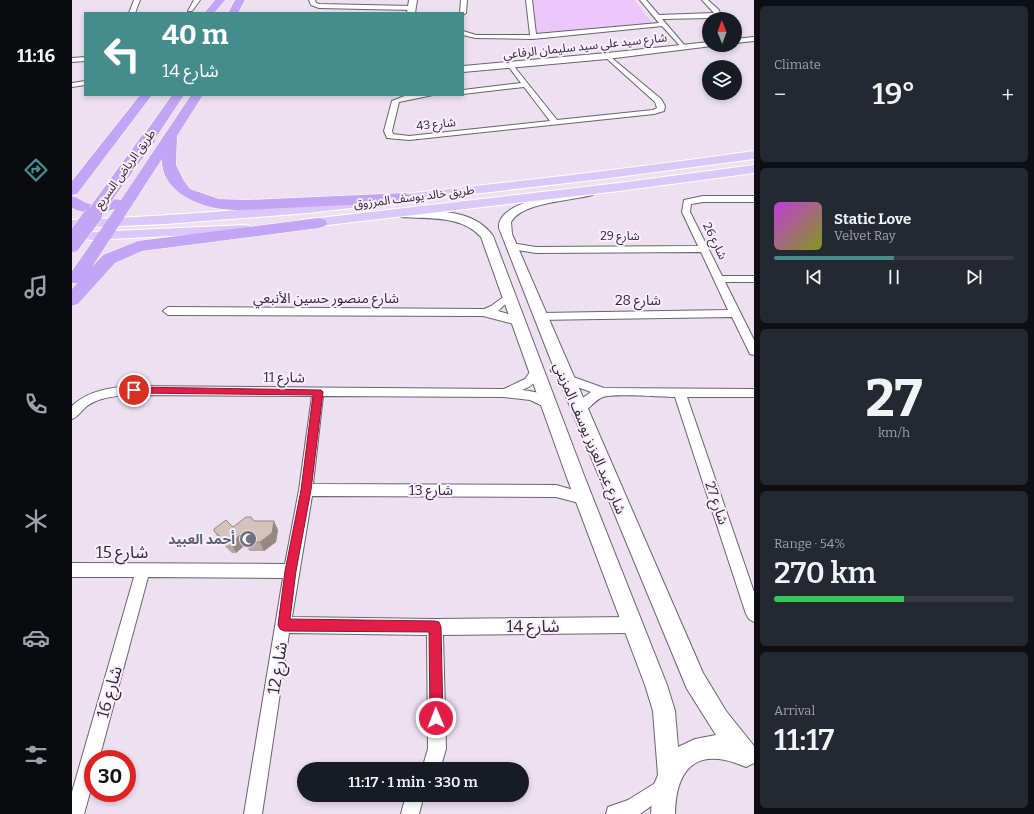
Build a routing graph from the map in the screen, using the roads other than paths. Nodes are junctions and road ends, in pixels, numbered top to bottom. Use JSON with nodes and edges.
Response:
{"nodes":[{"id":1,"x":137,"y":0,"type":"edge"},
{"id":2,"x":197,"y":0,"type":"edge"},
{"id":3,"x":220,"y":0,"type":"edge"},
{"id":4,"x":224,"y":0,"type":"edge"},
{"id":5,"x":240,"y":0,"type":"edge"},
{"id":6,"x":246,"y":0,"type":"edge"},
{"id":7,"x":312,"y":0,"type":"edge"},
{"id":8,"x":375,"y":0,"type":"edge"},
{"id":9,"x":464,"y":0,"type":"edge"},
{"id":10,"x":529,"y":0,"type":"edge"},
{"id":11,"x":643,"y":0,"type":"edge"},
{"id":12,"x":706,"y":0,"type":"edge"},
{"id":13,"x":374,"y":7,"type":"junction"},
{"id":14,"x":412,"y":7,"type":"edge"},
{"id":15,"x":190,"y":10,"type":"dead end"},
{"id":16,"x":132,"y":12,"type":"edge"},
{"id":17,"x":210,"y":12,"type":"edge"},
{"id":18,"x":218,"y":12,"type":"edge"},
{"id":19,"x":234,"y":12,"type":"edge"},
{"id":20,"x":241,"y":12,"type":"edge"},
{"id":21,"x":463,"y":12,"type":"edge"},
{"id":22,"x":657,"y":17,"type":"junction"},
{"id":23,"x":663,"y":24,"type":"junction"},
{"id":24,"x":464,"y":33,"type":"edge"},
{"id":25,"x":533,"y":37,"type":"junction"},
{"id":26,"x":754,"y":39,"type":"edge"},
{"id":27,"x":742,"y":40,"type":"edge"},
{"id":28,"x":702,"y":45,"type":"edge"},
{"id":29,"x":683,"y":47,"type":"junction"},
{"id":30,"x":607,"y":56,"type":"junction"},
{"id":31,"x":84,"y":59,"type":"edge"},
{"id":32,"x":72,"y":60,"type":"edge"},
{"id":33,"x":511,"y":66,"type":"junction"},
{"id":34,"x":464,"y":69,"type":"edge"},
{"id":35,"x":84,"y":83,"type":"edge"},
{"id":36,"x":72,"y":84,"type":"edge"},
{"id":37,"x":526,"y":85,"type":"junction"},
{"id":38,"x":464,"y":92,"type":"edge"},
{"id":39,"x":145,"y":96,"type":"edge"},
{"id":40,"x":177,"y":96,"type":"edge"},
{"id":41,"x":196,"y":96,"type":"edge"},
{"id":42,"x":418,"y":96,"type":"edge"},
{"id":43,"x":555,"y":123,"type":"junction"},
{"id":44,"x":170,"y":135,"type":"junction"},
{"id":45,"x":131,"y":138,"type":"dead end"},
{"id":46,"x":112,"y":141,"type":"junction"},
{"id":47,"x":754,"y":155,"type":"edge"},
{"id":48,"x":113,"y":163,"type":"dead end"},
{"id":49,"x":754,"y":169,"type":"edge"},
{"id":50,"x":72,"y":178,"type":"edge"},
{"id":51,"x":619,"y":187,"type":"junction"},
{"id":52,"x":72,"y":191,"type":"edge"},
{"id":53,"x":132,"y":192,"type":"junction"},
{"id":54,"x":90,"y":194,"type":"dead end"},
{"id":55,"x":754,"y":199,"type":"edge"},
{"id":56,"x":72,"y":201,"type":"edge"},
{"id":57,"x":403,"y":206,"type":"junction"},
{"id":58,"x":72,"y":219,"type":"edge"},
{"id":59,"x":319,"y":223,"type":"junction"},
{"id":60,"x":72,"y":224,"type":"edge"},
{"id":61,"x":110,"y":229,"type":"junction"},
{"id":62,"x":72,"y":236,"type":"edge"},
{"id":63,"x":72,"y":243,"type":"edge"},
{"id":64,"x":704,"y":249,"type":"junction"},
{"id":65,"x":513,"y":251,"type":"junction"},
{"id":66,"x":719,"y":279,"type":"junction"},
{"id":67,"x":754,"y":279,"type":"edge"},
{"id":68,"x":72,"y":284,"type":"edge"},
{"id":69,"x":526,"y":284,"type":"junction"},
{"id":70,"x":507,"y":291,"type":"junction"},
{"id":71,"x":72,"y":300,"type":"edge"},
{"id":72,"x":168,"y":311,"type":"dead end"},
{"id":73,"x":483,"y":312,"type":"junction"},
{"id":74,"x":736,"y":313,"type":"junction"},
{"id":75,"x":540,"y":317,"type":"junction"},
{"id":76,"x":518,"y":321,"type":"junction"},
{"id":77,"x":548,"y":338,"type":"junction"},
{"id":78,"x":525,"y":340,"type":"junction"},
{"id":79,"x":754,"y":351,"type":"edge"},
{"id":80,"x":557,"y":358,"type":"junction"},
{"id":81,"x":535,"y":368,"type":"junction"},
{"id":82,"x":565,"y":378,"type":"junction"},
{"id":83,"x":318,"y":392,"type":"junction"},
{"id":84,"x":504,"y":392,"type":"junction"},
{"id":85,"x":604,"y":392,"type":"junction"},
{"id":86,"x":679,"y":392,"type":"junction"},
{"id":87,"x":754,"y":393,"type":"edge"},
{"id":88,"x":549,"y":404,"type":"junction"},
{"id":89,"x":578,"y":410,"type":"junction"},
{"id":90,"x":72,"y":414,"type":"edge"},
{"id":91,"x":576,"y":478,"type":"junction"},
{"id":92,"x":306,"y":490,"type":"junction"},
{"id":93,"x":556,"y":491,"type":"junction"},
{"id":94,"x":583,"y":498,"type":"junction"},
{"id":95,"x":72,"y":570,"type":"edge"},
{"id":96,"x":143,"y":570,"type":"junction"},
{"id":97,"x":291,"y":571,"type":"junction"},
{"id":98,"x":754,"y":614,"type":"edge"},
{"id":99,"x":284,"y":625,"type":"junction"},
{"id":100,"x":632,"y":625,"type":"junction"},
{"id":101,"x":435,"y":627,"type":"junction"},
{"id":102,"x":750,"y":757,"type":"edge"},
{"id":103,"x":433,"y":762,"type":"edge"},
{"id":104,"x":667,"y":779,"type":"junction"},
{"id":105,"x":413,"y":802,"type":"edge"},
{"id":106,"x":256,"y":810,"type":"edge"},
{"id":107,"x":75,"y":814,"type":"edge"},
{"id":108,"x":410,"y":814,"type":"edge"},
{"id":109,"x":615,"y":814,"type":"edge"},
{"id":110,"x":664,"y":814,"type":"edge"}],
"edges":[{"from":1,"to":16,"type":"street"},
{"from":2,"to":15,"type":"street"},
{"from":3,"to":17,"type":"highway"},
{"from":4,"to":18,"type":"highway"},
{"from":5,"to":19,"type":"highway"},
{"from":6,"to":20,"type":"highway"},
{"from":7,"to":13,"type":"street"},
{"from":8,"to":13,"type":"street"},
{"from":9,"to":21,"type":"street"},
{"from":10,"to":25,"type":"street"},
{"from":11,"to":22,"type":"street"},
{"from":12,"to":22,"type":"street"},
{"from":13,"to":14,"type":"street"},
{"from":22,"to":23,"type":"street"},
{"from":23,"to":25,"type":"street"},
{"from":23,"to":29,"type":"street"},
{"from":24,"to":25,"type":"street"},
{"from":26,"to":27,"type":"street"},
{"from":28,"to":29,"type":"street","name":"شارع سيد علي سيد سليمان الرفاعي"},
{"from":29,"to":30,"type":"street","name":"شارع سيد علي سيد سليمان الرفاعي"},
{"from":30,"to":33,"type":"street","name":"شارع سيد علي سيد سليمان الرفاعي"},
{"from":30,"to":43,"type":"street","name":"شارع 43"},
{"from":31,"to":32,"type":"street"},
{"from":33,"to":34,"type":"street","name":"شارع سيد علي سيد سليمان الرفاعي"},
{"from":33,"to":37,"type":"street"},
{"from":35,"to":36,"type":"street"},
{"from":37,"to":38,"type":"street"},
{"from":37,"to":43,"type":"street"},
{"from":39,"to":46,"type":"highway"},
{"from":40,"to":63,"type":"highway","name":"طريق الرياض السريع","bridge":true},
{"from":41,"to":44,"type":"highway"},
{"from":42,"to":43,"type":"street","name":"شارع 43"},
{"from":44,"to":53,"type":"highway"},
{"from":44,"to":57,"type":"highway"},
{"from":45,"to":48,"type":"highway","name":"طريق الرياض السريع"},
{"from":46,"to":50,"type":"highway"},
{"from":46,"to":52,"type":"highway"},
{"from":47,"to":57,"type":"main road","name":"طريق خالد يوسف المرزوق"},
{"from":49,"to":51,"type":"main road","name":"طريق خالد يوسف المرزوق"},
{"from":51,"to":57,"type":"main road","name":"طريق خالد يوسف المرزوق"},
{"from":51,"to":65,"type":"street","name":"شارع عبد العزيز يوسف المزيني"},
{"from":53,"to":56,"type":"highway"},
{"from":53,"to":61,"type":"highway"},
{"from":54,"to":58,"type":"highway","name":"طريق الرياض السريع"},
{"from":55,"to":64,"type":"street","name":"شارع 26"},
{"from":57,"to":59,"type":"main road","name":"طريق خالد يوسف المرزوق"},
{"from":57,"to":61,"type":"main road","name":"طريق خالد يوسف المرزوق"},
{"from":57,"to":70,"type":"street","name":"شارع عبد العزيز يوسف المزيني"},
{"from":59,"to":61,"type":"main road","name":"طريق خالد يوسف المرزوق"},
{"from":59,"to":71,"type":"highway"},
{"from":60,"to":61,"type":"main road","name":"طريق خالد يوسف المرزوق"},
{"from":61,"to":62,"type":"main road","name":"طريق خالد يوسف المرزوق"},
{"from":61,"to":68,"type":"highway"},
{"from":64,"to":65,"type":"street","name":"شارع 29"},
{"from":64,"to":66,"type":"street","name":"شارع 26"},
{"from":65,"to":69,"type":"street","name":"شارع عبد العزيز يوسف المزيني"},
{"from":66,"to":67,"type":"street"},
{"from":66,"to":74,"type":"street","name":"شارع 26"},
{"from":69,"to":70,"type":"street"},
{"from":69,"to":75,"type":"street","name":"شارع عبد العزيز يوسف المزيني"},
{"from":70,"to":73,"type":"street","name":"شارع منصور حسين الأنبعي"},
{"from":70,"to":76,"type":"street","name":"شارع عبد العزيز يوسف المزيني"},
{"from":72,"to":73,"type":"street","name":"شارع منصور حسين الأنبعي"},
{"from":73,"to":76,"type":"street","name":"شارع منصور حسين الأنبعي"},
{"from":74,"to":75,"type":"street","name":"شارع 28"},
{"from":74,"to":79,"type":"street","name":"شارع 26"},
{"from":75,"to":77,"type":"street","name":"شارع عبد العزيز يوسف المزيني"},
{"from":76,"to":78,"type":"street","name":"شارع عبد العزيز يوسف المزيني"},
{"from":77,"to":78,"type":"street"},
{"from":77,"to":80,"type":"street","name":"شارع عبد العزيز يوسف المزيني"},
{"from":78,"to":81,"type":"street","name":"شارع عبد العزيز يوسف المزيني"},
{"from":80,"to":81,"type":"street"},
{"from":80,"to":82,"type":"street","name":"شارع عبد العزيز يوسف المزيني"},
{"from":81,"to":84,"type":"street","name":"شارع 11"},
{"from":81,"to":88,"type":"street","name":"شارع عبد العزيز يوسف المزيني"},
{"from":82,"to":85,"type":"street"},
{"from":82,"to":89,"type":"street","name":"شارع عبد العزيز يوسف المزيني"},
{"from":83,"to":84,"type":"street","name":"شارع 11"},
{"from":83,"to":90,"type":"street","name":"شارع 11"},
{"from":83,"to":92,"type":"street","name":"شارع 12"},
{"from":84,"to":88,"type":"street","name":"شارع 11"},
{"from":85,"to":86,"type":"street"},
{"from":85,"to":89,"type":"street"},
{"from":86,"to":87,"type":"street"},
{"from":86,"to":98,"type":"street","name":"شارع 27"},
{"from":88,"to":91,"type":"street","name":"شارع عبد العزيز يوسف المزيني"},
{"from":89,"to":102,"type":"street","name":"شارع عبد العزيز يوسف المزيني"},
{"from":91,"to":93,"type":"street"},
{"from":91,"to":94,"type":"street","name":"شارع عبد العزيز يوسف المزيني"},
{"from":92,"to":93,"type":"street","name":"شارع 13"},
{"from":92,"to":97,"type":"street","name":"شارع 12"},
{"from":93,"to":94,"type":"street","name":"شارع 13"},
{"from":94,"to":100,"type":"street","name":"شارع عبد العزيز يوسف المزيني"},
{"from":95,"to":96,"type":"street","name":"شارع 15"},
{"from":96,"to":97,"type":"street","name":"شارع 15"},
{"from":96,"to":107,"type":"street","name":"شارع 16"},
{"from":97,"to":99,"type":"street","name":"شارع 12"},
{"from":99,"to":101,"type":"street","name":"شارع 14"},
{"from":99,"to":106,"type":"street","name":"شارع 12"},
{"from":100,"to":101,"type":"street","name":"شارع 14"},
{"from":100,"to":104,"type":"street","name":"شارع عبد العزيز يوسف المزيني"},
{"from":101,"to":103,"type":"street"},
{"from":102,"to":104,"type":"street"},
{"from":104,"to":109,"type":"street"},
{"from":104,"to":110,"type":"street","name":"شارع عبد العزيز يوسف المزيني"},
{"from":105,"to":108,"type":"street"}]}
